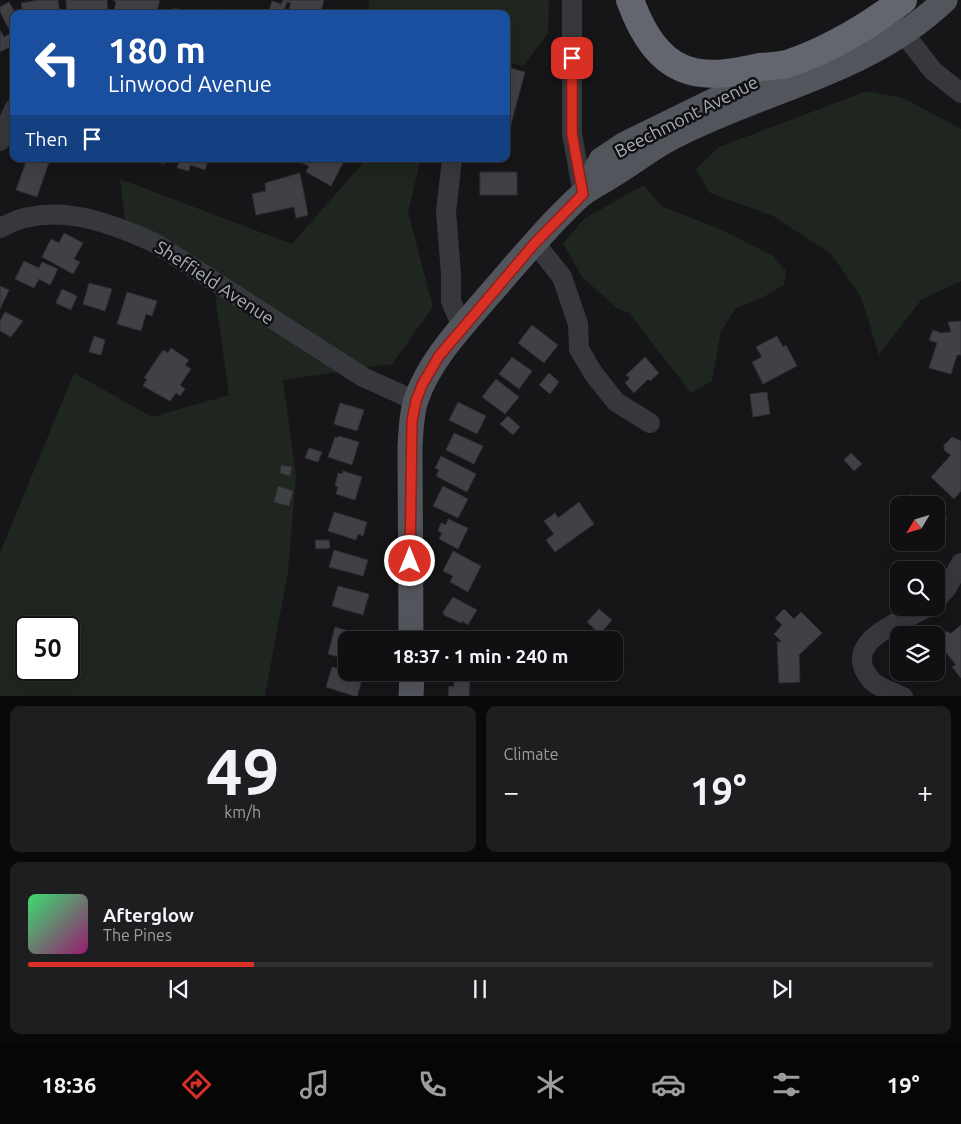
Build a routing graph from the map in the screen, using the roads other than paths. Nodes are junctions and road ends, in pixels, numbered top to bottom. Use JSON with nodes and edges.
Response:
{"nodes":[{"id":1,"x":572,"y":0,"type":"edge"},
{"id":2,"x":630,"y":0,"type":"edge"},
{"id":3,"x":945,"y":0,"type":"edge"},
{"id":4,"x":895,"y":6,"type":"edge"},
{"id":5,"x":903,"y":34,"type":"junction"},
{"id":6,"x":789,"y":63,"type":"junction"},
{"id":7,"x":961,"y":93,"type":"edge"},
{"id":8,"x":10,"y":119,"type":"edge"},
{"id":9,"x":0,"y":141,"type":"edge"},
{"id":10,"x":452,"y":162,"type":"edge"},
{"id":11,"x":583,"y":194,"type":"junction"},
{"id":12,"x":0,"y":228,"type":"edge"},
{"id":13,"x":535,"y":243,"type":"junction"},
{"id":14,"x":462,"y":327,"type":"junction"},
{"id":15,"x":416,"y":401,"type":"junction"},
{"id":16,"x":650,"y":423,"type":"dead end"},
{"id":17,"x":961,"y":563,"type":"edge"},
{"id":18,"x":945,"y":590,"type":"edge"},
{"id":19,"x":909,"y":616,"type":"edge"},
{"id":20,"x":411,"y":631,"type":"edge"},
{"id":21,"x":412,"y":681,"type":"edge"},
{"id":22,"x":411,"y":696,"type":"edge"},
{"id":23,"x":903,"y":696,"type":"edge"}],
"edges":[{"from":1,"to":11,"type":"street"},
{"from":2,"to":6,"type":"highway"},
{"from":3,"to":5,"type":"main road","name":"Beechmont Avenue"},
{"from":4,"to":5,"type":"street"},
{"from":4,"to":6,"type":"highway","name":"Beechmont Avenue"},
{"from":5,"to":7,"type":"street"},
{"from":5,"to":11,"type":"main road","name":"Beechmont Avenue"},
{"from":6,"to":11,"type":"main road","name":"Beechmont Avenue"},
{"from":8,"to":9,"type":"street"},
{"from":10,"to":14,"type":"street"},
{"from":11,"to":13,"type":"main road"},
{"from":12,"to":15,"type":"street","name":"Sheffield Avenue"},
{"from":13,"to":14,"type":"main road"},
{"from":13,"to":16,"type":"street"},
{"from":14,"to":15,"type":"main road"},
{"from":15,"to":20,"type":"main road"},
{"from":17,"to":18,"type":"street"},
{"from":19,"to":23,"type":"street"},
{"from":21,"to":22,"type":"main road"}]}
